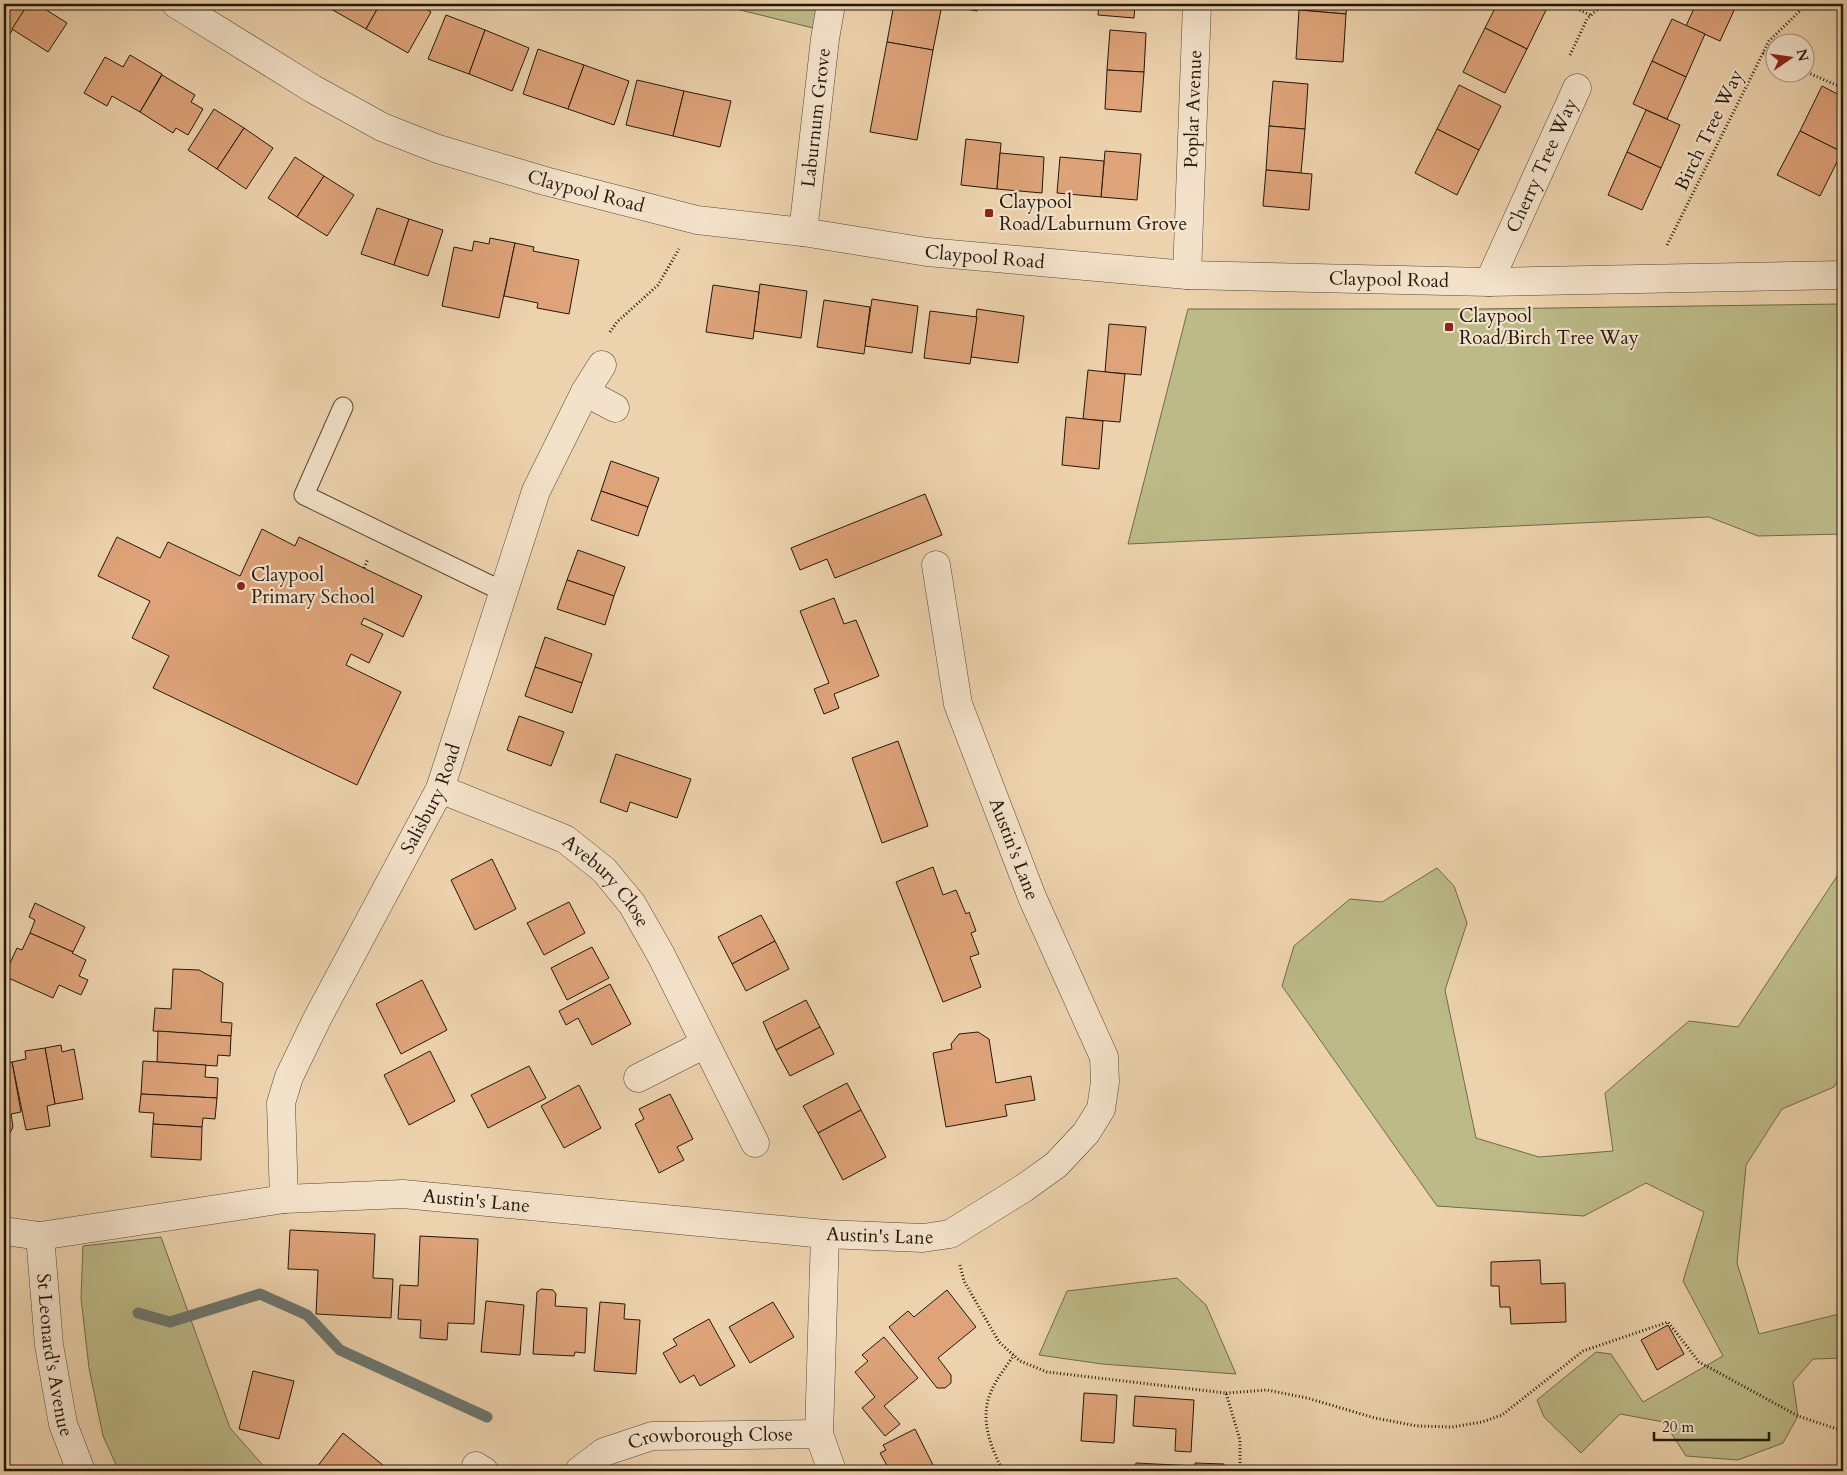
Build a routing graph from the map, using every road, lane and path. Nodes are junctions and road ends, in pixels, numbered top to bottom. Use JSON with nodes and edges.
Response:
{"nodes":[{"id":1,"x":176,"y":4,"type":"edge"},
{"id":2,"x":831,"y":4,"type":"edge"},
{"id":3,"x":1196,"y":4,"type":"edge"},
{"id":4,"x":1567,"y":4,"type":"edge"},
{"id":5,"x":1603,"y":4,"type":"edge"},
{"id":6,"x":1808,"y":4,"type":"edge"},
{"id":7,"x":1590,"y":16,"type":"junction"},
{"id":8,"x":1763,"y":53,"type":"joint"},
{"id":9,"x":1814,"y":75,"type":"edge"},
{"id":10,"x":1577,"y":88,"type":"joint"},
{"id":11,"x":1843,"y":88,"type":"edge"},
{"id":12,"x":697,"y":220,"type":"junction"},
{"id":13,"x":803,"y":232,"type":"junction"},
{"id":14,"x":1187,"y":275,"type":"junction"},
{"id":15,"x":1843,"y":275,"type":"edge"},
{"id":16,"x":1651,"y":279,"type":"junction"},
{"id":17,"x":1489,"y":282,"type":"junction"},
{"id":18,"x":602,"y":365,"type":"joint"},
{"id":19,"x":585,"y":392,"type":"junction"},
{"id":20,"x":343,"y":406,"type":"dead end"},
{"id":21,"x":616,"y":408,"type":"dead end"},
{"id":22,"x":936,"y":565,"type":"dead end"},
{"id":23,"x":504,"y":592,"type":"junction"},
{"id":24,"x":440,"y":789,"type":"junction"},
{"id":25,"x":706,"y":1044,"type":"junction"},
{"id":26,"x":638,"y":1078,"type":"dead end"},
{"id":27,"x":755,"y":1143,"type":"dead end"},
{"id":28,"x":284,"y":1199,"type":"junction"},
{"id":29,"x":4,"y":1231,"type":"edge"},
{"id":30,"x":825,"y":1234,"type":"junction"},
{"id":31,"x":950,"y":1234,"type":"junction"},
{"id":32,"x":40,"y":1236,"type":"junction"},
{"id":33,"x":1014,"y":1355,"type":"junction"},
{"id":34,"x":1226,"y":1393,"type":"junction"},
{"id":35,"x":1843,"y":1431,"type":"edge"},
{"id":36,"x":819,"y":1434,"type":"junction"},
{"id":37,"x":81,"y":1471,"type":"edge"},
{"id":38,"x":579,"y":1471,"type":"edge"},
{"id":39,"x":832,"y":1471,"type":"edge"},
{"id":40,"x":1003,"y":1471,"type":"edge"},
{"id":41,"x":1240,"y":1471,"type":"edge"}],
"edges":[{"from":1,"to":12,"type":"street","name":"Claypool Road"},
{"from":2,"to":13,"type":"street","name":"Laburnum Grove"},
{"from":3,"to":14,"type":"street","name":"Poplar Avenue"},
{"from":4,"to":7,"type":"path"},
{"from":5,"to":7,"type":"path","name":"Cherry Tree Way"},
{"from":6,"to":8,"type":"path","name":"Birch Tree Way"},
{"from":7,"to":10,"type":"path","name":"Cherry Tree Way"},
{"from":8,"to":16,"type":"path","name":"Birch Tree Way"},
{"from":9,"to":11,"type":"path"},
{"from":10,"to":17,"type":"street","name":"Cherry Tree Way"},
{"from":12,"to":13,"type":"street","name":"Claypool Road"},
{"from":12,"to":18,"type":"path"},
{"from":13,"to":14,"type":"street","name":"Claypool Road"},
{"from":14,"to":17,"type":"street","name":"Claypool Road"},
{"from":15,"to":16,"type":"street","name":"Claypool Road"},
{"from":16,"to":17,"type":"street","name":"Claypool Road"},
{"from":18,"to":19,"type":"street","name":"Salisbury Road"},
{"from":19,"to":21,"type":"street"},
{"from":19,"to":23,"type":"street","name":"Salisbury Road"},
{"from":20,"to":23,"type":"lane"},
{"from":22,"to":31,"type":"street","name":"Austin's Lane"},
{"from":23,"to":24,"type":"street","name":"Salisbury Road"},
{"from":24,"to":25,"type":"street","name":"Avebury Close"},
{"from":24,"to":28,"type":"street","name":"Salisbury Road"},
{"from":25,"to":26,"type":"street"},
{"from":25,"to":27,"type":"street","name":"Avebury Close"},
{"from":28,"to":30,"type":"street","name":"Austin's Lane"},
{"from":28,"to":32,"type":"street","name":"Austin's Lane"},
{"from":29,"to":32,"type":"street","name":"Austin's Lane"},
{"from":30,"to":31,"type":"street","name":"Austin's Lane"},
{"from":30,"to":36,"type":"street","name":"Crowborough Close"},
{"from":31,"to":33,"type":"path","name":"Austin's Lane"},
{"from":32,"to":37,"type":"street","name":"St Leonard's Avenue"},
{"from":33,"to":34,"type":"path","name":"Austin's Lane"},
{"from":33,"to":40,"type":"path"},
{"from":34,"to":35,"type":"path","name":"Austin's Lane"},
{"from":34,"to":41,"type":"path"},
{"from":36,"to":38,"type":"street","name":"Crowborough Close"},
{"from":36,"to":39,"type":"street","name":"Crowborough Close"}]}
